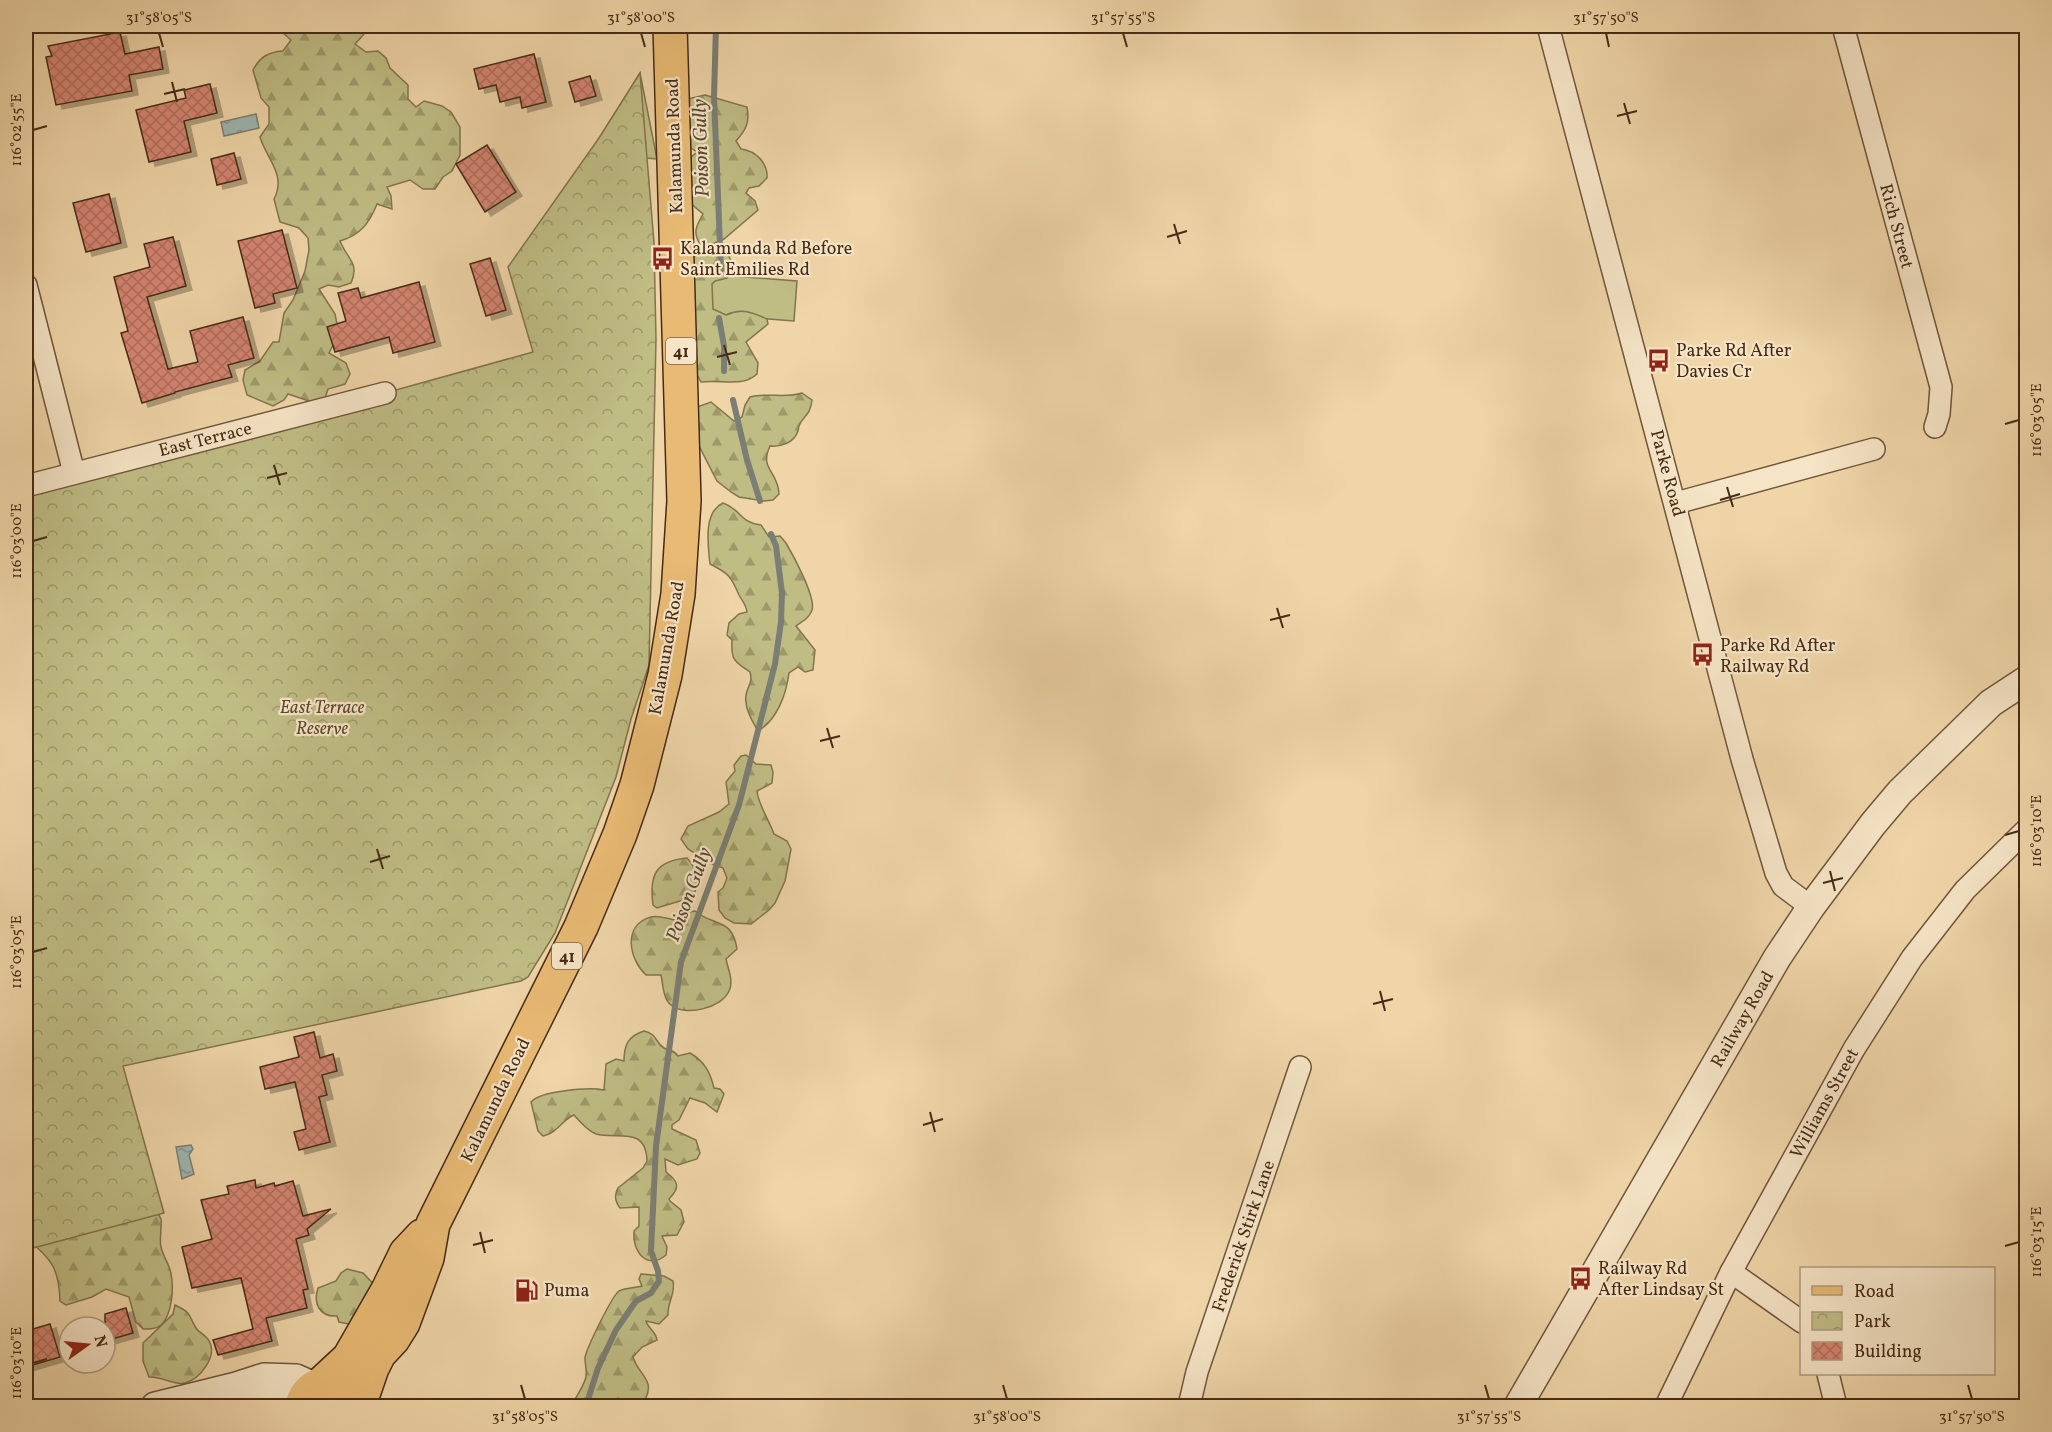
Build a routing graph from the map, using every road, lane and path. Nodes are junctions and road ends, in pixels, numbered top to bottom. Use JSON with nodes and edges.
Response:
{"nodes":[{"id":1,"x":670,"y":26,"type":"edge"},
{"id":2,"x":1548,"y":26,"type":"edge"},
{"id":3,"x":1843,"y":26,"type":"edge"},
{"id":4,"x":26,"y":285,"type":"edge"},
{"id":5,"x":385,"y":393,"type":"dead end"},
{"id":6,"x":1935,"y":427,"type":"dead end"},
{"id":7,"x":1874,"y":449,"type":"dead end"},
{"id":8,"x":74,"y":473,"type":"junction"},
{"id":9,"x":26,"y":486,"type":"edge"},
{"id":10,"x":1676,"y":503,"type":"junction"},
{"id":11,"x":2026,"y":680,"type":"edge"},
{"id":12,"x":2026,"y":830,"type":"edge"},
{"id":13,"x":1811,"y":908,"type":"junction"},
{"id":14,"x":1300,"y":1066,"type":"dead end"},
{"id":15,"x":433,"y":1224,"type":"junction"},
{"id":16,"x":1731,"y":1272,"type":"junction"},
{"id":17,"x":1800,"y":1321,"type":"edge"},
{"id":18,"x":1828,"y":1375,"type":"edge"},
{"id":19,"x":309,"y":1396,"type":"edge"},
{"id":20,"x":155,"y":1407,"type":"edge"},
{"id":21,"x":358,"y":1407,"type":"edge"},
{"id":22,"x":1189,"y":1407,"type":"edge"},
{"id":23,"x":1518,"y":1407,"type":"edge"},
{"id":24,"x":1666,"y":1407,"type":"edge"},
{"id":25,"x":1836,"y":1407,"type":"edge"}],
"edges":[{"from":1,"to":15,"type":"main road","name":"Kalamunda Road","number":"41"},
{"from":2,"to":10,"type":"street","name":"Parke Road"},
{"from":3,"to":6,"type":"street","name":"Rich Street"},
{"from":4,"to":8,"type":"street"},
{"from":5,"to":8,"type":"street","name":"East Terrace"},
{"from":7,"to":10,"type":"street"},
{"from":8,"to":9,"type":"street","name":"East Terrace"},
{"from":10,"to":13,"type":"street","name":"Parke Road"},
{"from":11,"to":13,"type":"street","name":"Railway Road"},
{"from":12,"to":16,"type":"street","name":"Williams Street"},
{"from":13,"to":23,"type":"street","name":"Railway Road"},
{"from":14,"to":22,"type":"street","name":"Frederick Stirk Lane"},
{"from":15,"to":19,"type":"main road","name":"Kalamunda Road","number":"41"},
{"from":15,"to":21,"type":"main road","name":"Kalamunda Road","number":"41"},
{"from":16,"to":17,"type":"street"},
{"from":16,"to":24,"type":"street","name":"Williams Street"},
{"from":18,"to":25,"type":"street"},
{"from":19,"to":20,"type":"street"},
{"from":19,"to":21,"type":"main road","number":"41"}]}
